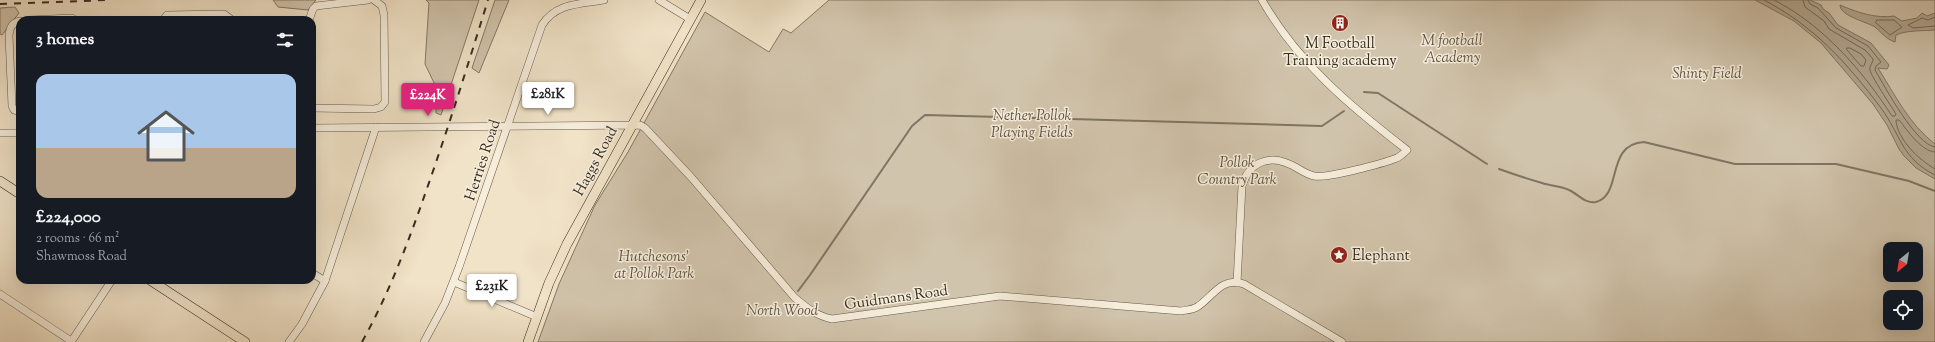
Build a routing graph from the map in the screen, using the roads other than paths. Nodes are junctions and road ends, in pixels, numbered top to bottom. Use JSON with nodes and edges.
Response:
{"nodes":[{"id":1,"x":368,"y":0,"type":"edge"},
{"id":2,"x":374,"y":0,"type":"edge"},
{"id":3,"x":604,"y":0,"type":"edge"},
{"id":4,"x":659,"y":0,"type":"edge"},
{"id":5,"x":701,"y":0,"type":"edge"},
{"id":6,"x":1262,"y":0,"type":"edge"},
{"id":7,"x":166,"y":16,"type":"edge"},
{"id":8,"x":227,"y":16,"type":"edge"},
{"id":9,"x":310,"y":16,"type":"edge"},
{"id":10,"x":690,"y":19,"type":"junction"},
{"id":11,"x":16,"y":22,"type":"edge"},
{"id":12,"x":316,"y":108,"type":"edge"},
{"id":13,"x":16,"y":111,"type":"edge"},
{"id":14,"x":631,"y":124,"type":"junction"},
{"id":15,"x":507,"y":126,"type":"junction"},
{"id":16,"x":376,"y":127,"type":"junction"},
{"id":17,"x":316,"y":128,"type":"edge"},
{"id":18,"x":0,"y":133,"type":"edge"},
{"id":19,"x":16,"y":133,"type":"edge"},
{"id":20,"x":0,"y":181,"type":"edge"},
{"id":21,"x":16,"y":191,"type":"edge"},
{"id":22,"x":316,"y":275,"type":"edge"},
{"id":23,"x":325,"y":281,"type":"junction"},
{"id":24,"x":454,"y":282,"type":"junction"},
{"id":25,"x":1237,"y":283,"type":"junction"},
{"id":26,"x":109,"y":284,"type":"edge"},
{"id":27,"x":156,"y":284,"type":"edge"},
{"id":28,"x":0,"y":294,"type":"edge"},
{"id":29,"x":537,"y":317,"type":"junction"},
{"id":30,"x":71,"y":342,"type":"edge"},
{"id":31,"x":245,"y":342,"type":"edge"},
{"id":32,"x":289,"y":342,"type":"edge"},
{"id":33,"x":424,"y":342,"type":"edge"},
{"id":34,"x":528,"y":342,"type":"edge"},
{"id":35,"x":1342,"y":342,"type":"edge"}],
"edges":[{"from":1,"to":9,"type":"street"},
{"from":2,"to":12,"type":"street"},
{"from":3,"to":15,"type":"street","name":"Herries Road"},
{"from":4,"to":10,"type":"street"},
{"from":5,"to":10,"type":"main road","name":"Haggs Road"},
{"from":6,"to":25,"type":"street"},
{"from":7,"to":8,"type":"street"},
{"from":10,"to":14,"type":"main road","name":"Haggs Road"},
{"from":11,"to":13,"type":"street"},
{"from":14,"to":15,"type":"street"},
{"from":14,"to":25,"type":"street","name":"Guidmans Road"},
{"from":14,"to":29,"type":"main road","name":"Haggs Road"},
{"from":15,"to":16,"type":"street"},
{"from":15,"to":24,"type":"street","name":"Herries Road"},
{"from":16,"to":17,"type":"street"},
{"from":16,"to":23,"type":"street"},
{"from":18,"to":19,"type":"street"},
{"from":20,"to":21,"type":"main road"},
{"from":22,"to":23,"type":"street"},
{"from":23,"to":32,"type":"street"},
{"from":24,"to":29,"type":"street"},
{"from":24,"to":33,"type":"street","name":"Herries Road"},
{"from":25,"to":35,"type":"street"},
{"from":26,"to":30,"type":"street"},
{"from":27,"to":31,"type":"main road"},
{"from":28,"to":30,"type":"street"},
{"from":29,"to":34,"type":"main road","name":"Haggs Road"}]}
